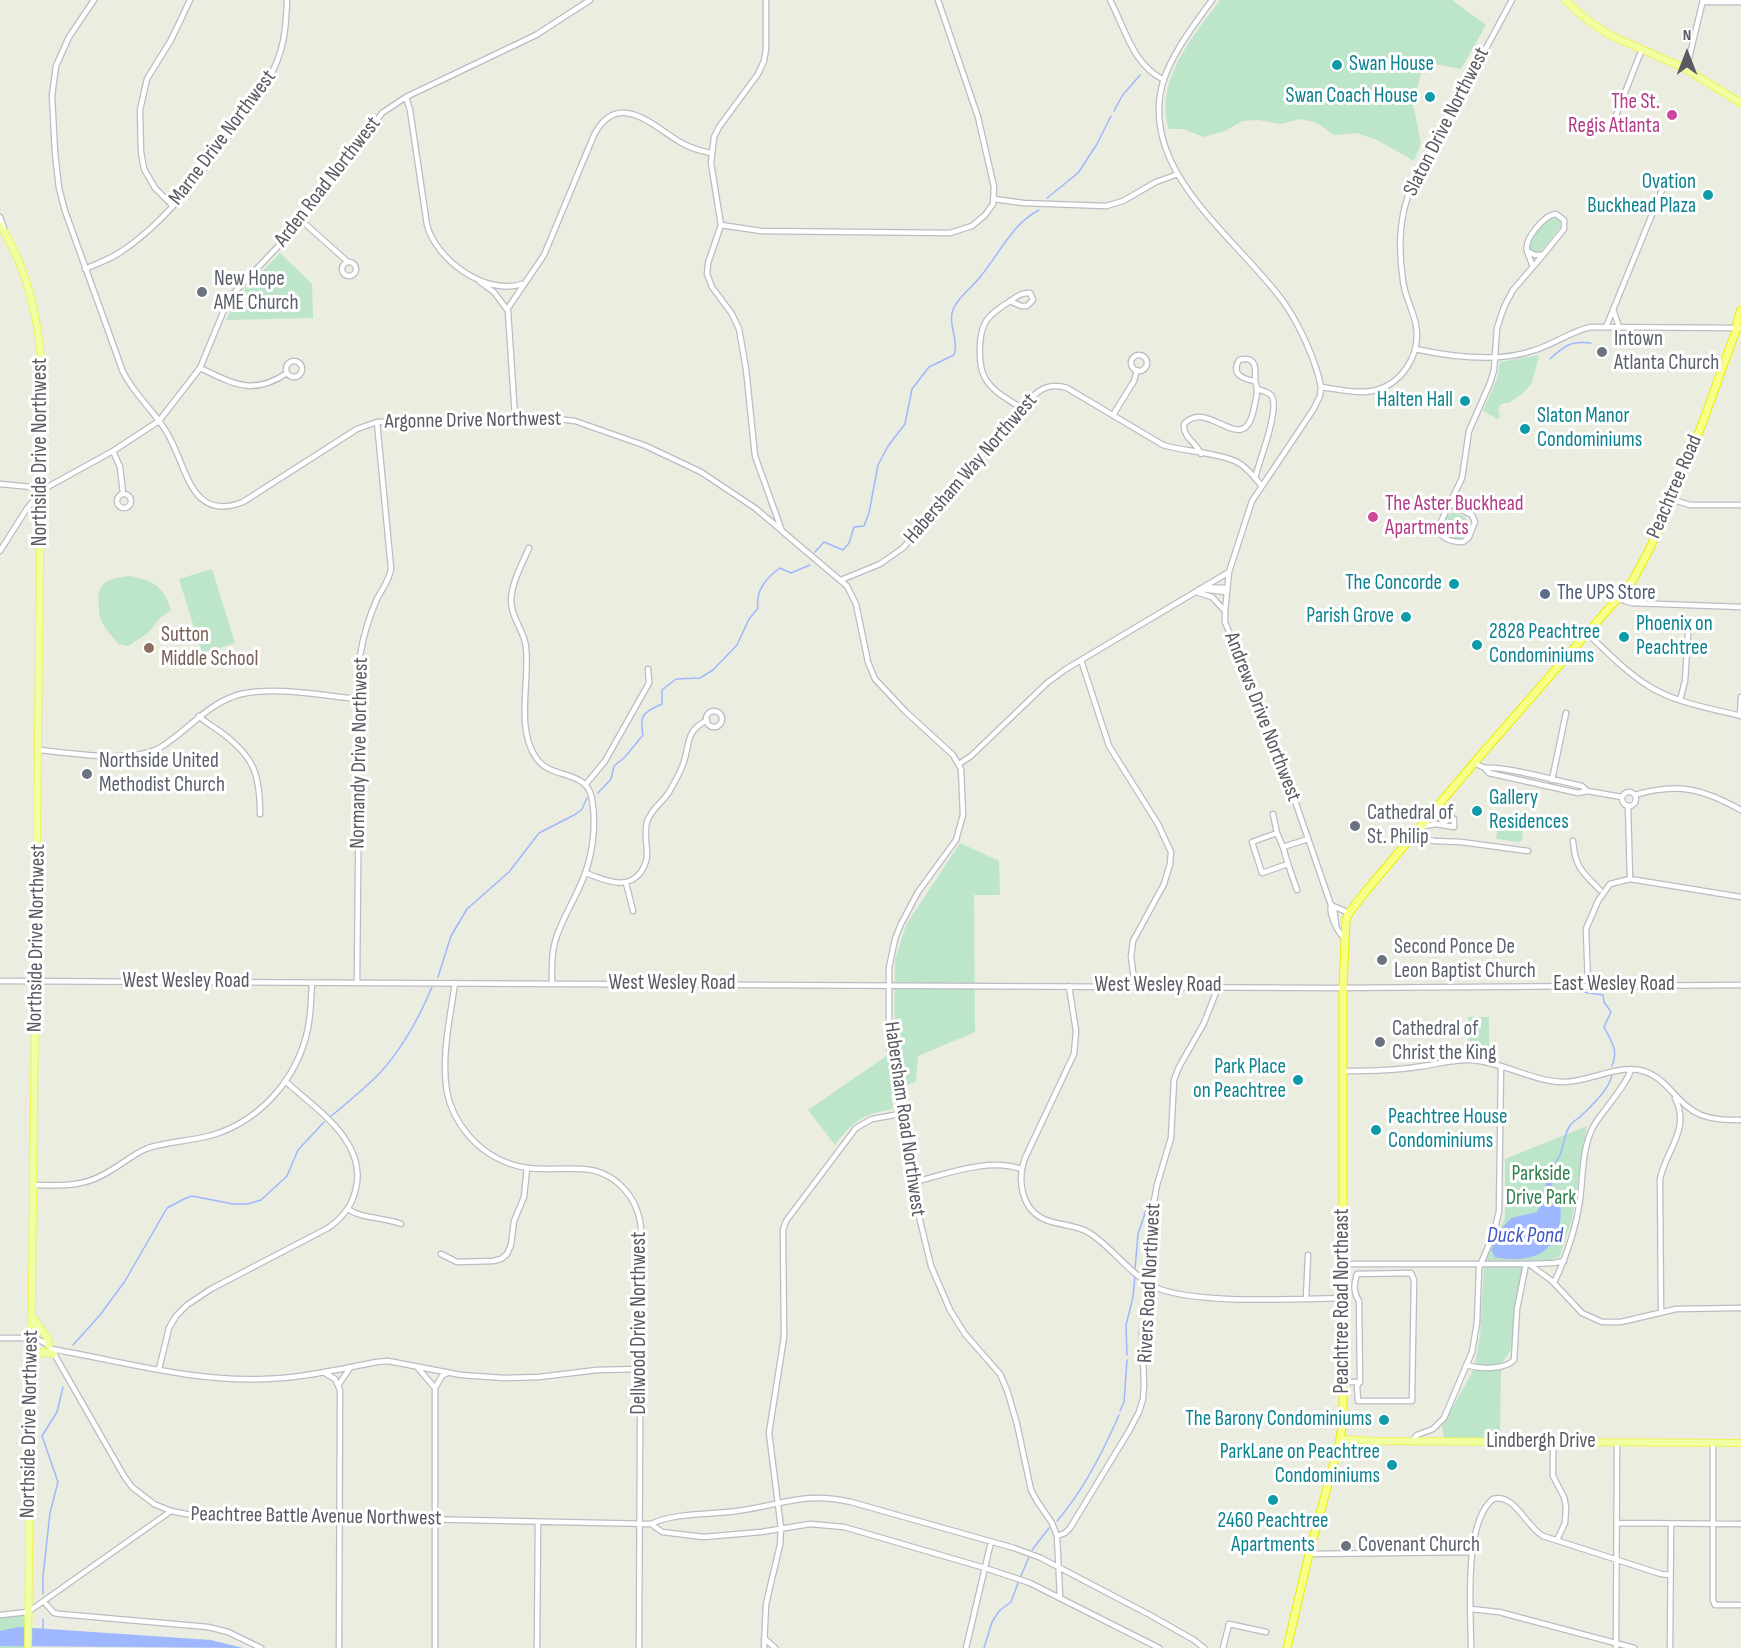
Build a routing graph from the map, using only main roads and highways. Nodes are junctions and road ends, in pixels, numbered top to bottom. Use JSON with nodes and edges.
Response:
{"nodes":[{"id":1,"x":1565,"y":0,"type":"edge"},
{"id":2,"x":1741,"y":103,"type":"edge"},
{"id":3,"x":0,"y":225,"type":"edge"},
{"id":4,"x":1741,"y":310,"type":"edge"},
{"id":5,"x":1740,"y":326,"type":"edge"},
{"id":6,"x":1344,"y":947,"type":"joint"},
{"id":7,"x":31,"y":1315,"type":"junction"},
{"id":8,"x":31,"y":1358,"type":"junction"},
{"id":9,"x":1341,"y":1439,"type":"junction"},
{"id":10,"x":1741,"y":1443,"type":"edge"},
{"id":11,"x":28,"y":1648,"type":"edge"},
{"id":12,"x":1287,"y":1648,"type":"edge"}],
"edges":[{"from":1,"to":2,"type":"main road"},
{"from":3,"to":7,"type":"main road","name":"Northside Drive Northwest"},
{"from":4,"to":5,"type":"highway"},
{"from":5,"to":6,"type":"highway","name":"Peachtree Road"},
{"from":6,"to":9,"type":"highway","name":"Peachtree Road Northeast"},
{"from":7,"to":8,"type":"main road","name":"Northside Drive Northwest"},
{"from":7,"to":8,"type":"main road"},
{"from":8,"to":11,"type":"main road","name":"Northside Drive Northwest"},
{"from":9,"to":10,"type":"main road","name":"Lindbergh Drive"},
{"from":9,"to":12,"type":"highway","name":"Peachtree Road Northeast"}]}
